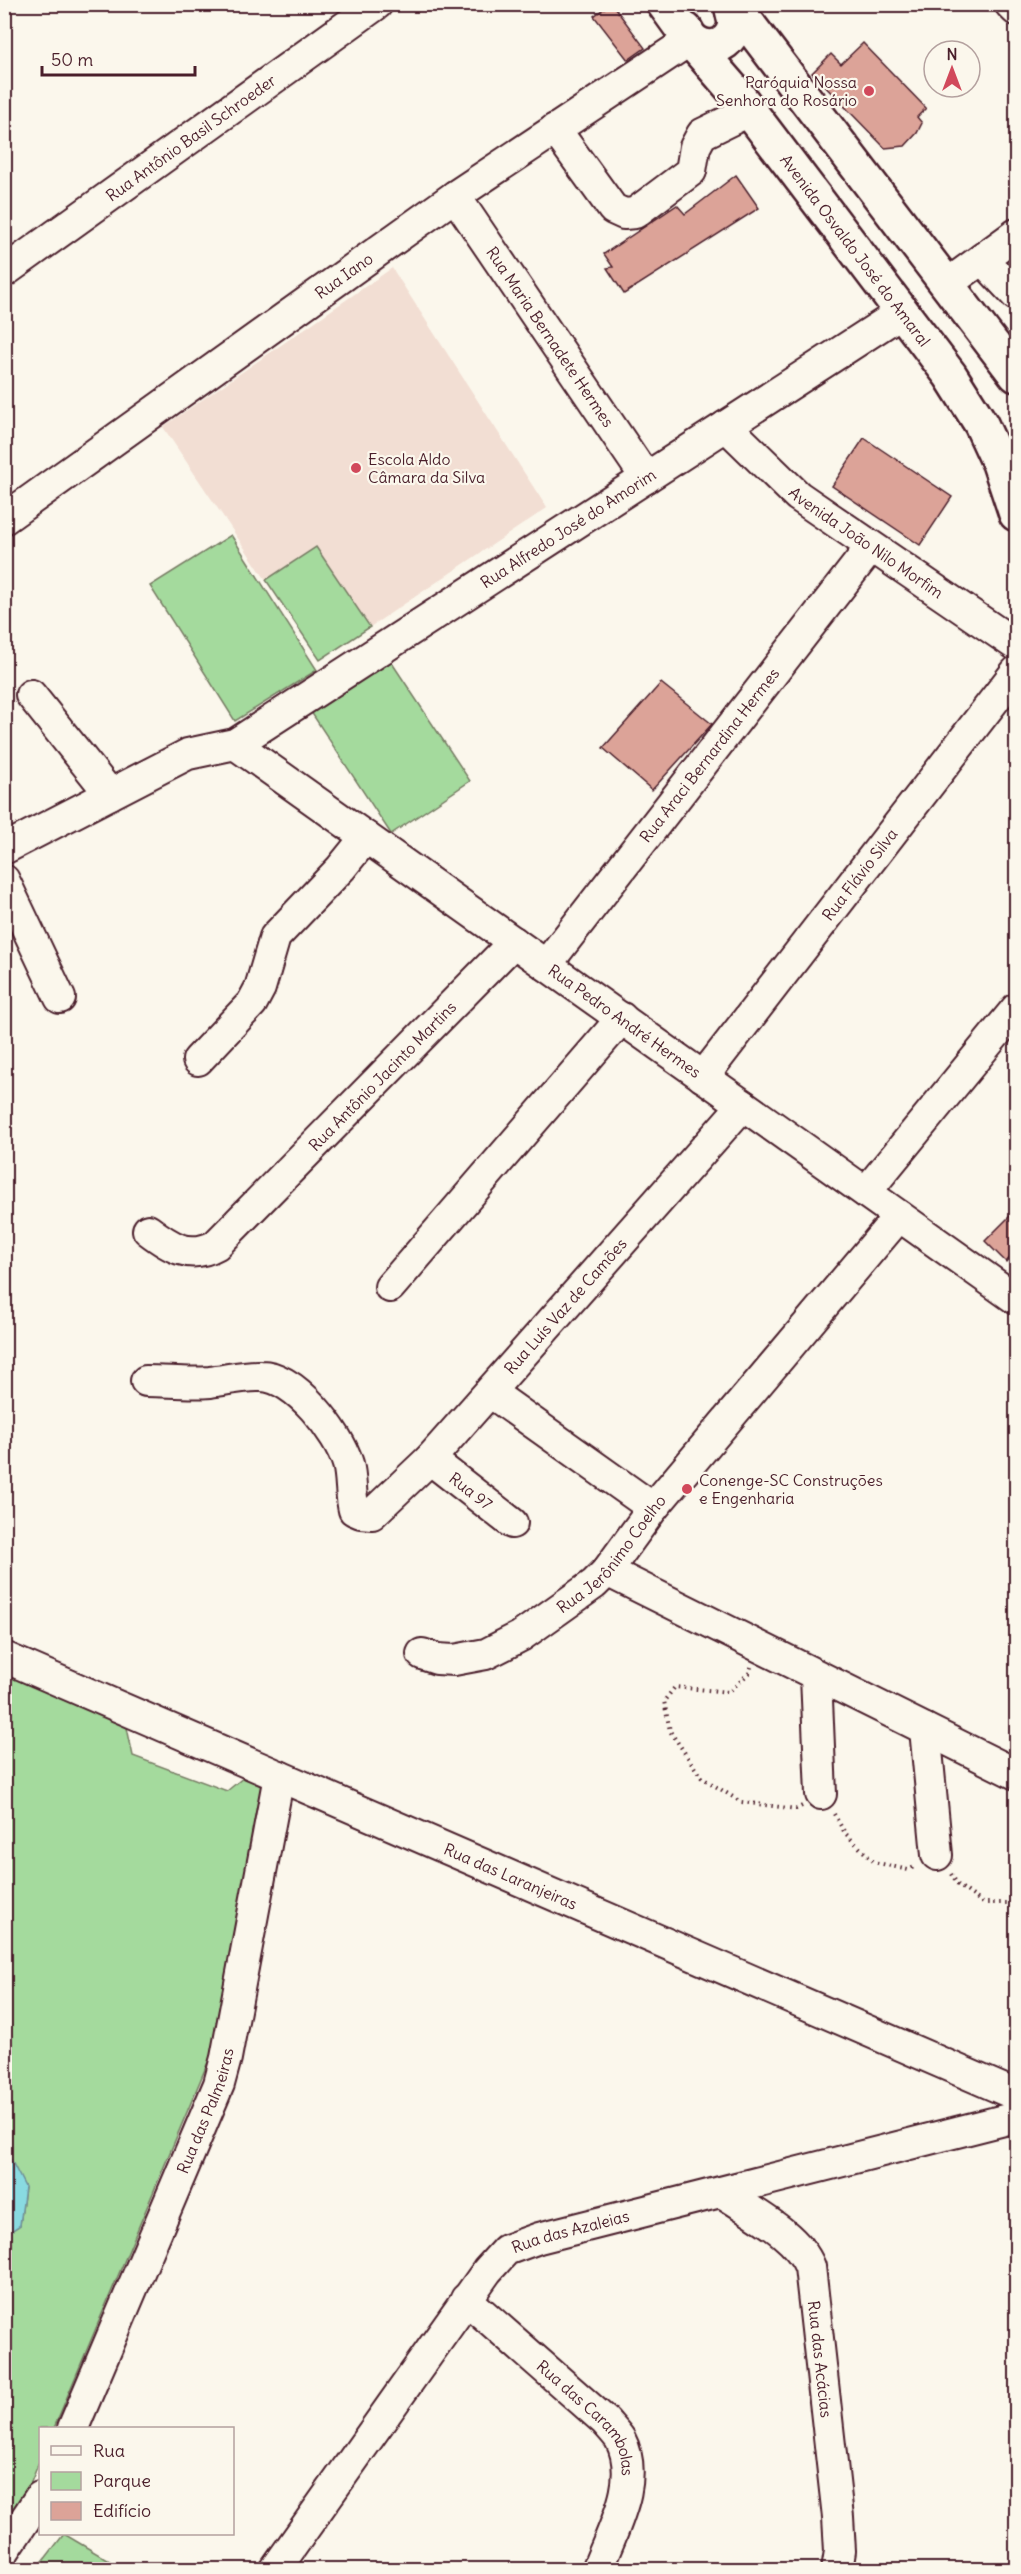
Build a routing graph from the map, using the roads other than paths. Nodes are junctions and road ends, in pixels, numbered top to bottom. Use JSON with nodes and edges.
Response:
{"nodes":[{"id":1,"x":377,"y":4,"type":"edge"},
{"id":2,"x":664,"y":4,"type":"edge"},
{"id":3,"x":693,"y":4,"type":"edge"},
{"id":4,"x":732,"y":4,"type":"edge"},
{"id":5,"x":1010,"y":4,"type":"edge"},
{"id":6,"x":1017,"y":10,"type":"edge"},
{"id":7,"x":690,"y":40,"type":"junction"},
{"id":8,"x":749,"y":111,"type":"junction"},
{"id":9,"x":555,"y":129,"type":"junction"},
{"id":10,"x":455,"y":196,"type":"junction"},
{"id":11,"x":1017,"y":234,"type":"edge"},
{"id":12,"x":982,"y":259,"type":"junction"},
{"id":13,"x":4,"y":272,"type":"edge"},
{"id":14,"x":946,"y":285,"type":"junction"},
{"id":15,"x":1017,"y":295,"type":"edge"},
{"id":16,"x":902,"y":312,"type":"junction"},
{"id":17,"x":1017,"y":375,"type":"edge"},
{"id":18,"x":726,"y":426,"type":"junction"},
{"id":19,"x":646,"y":478,"type":"junction"},
{"id":20,"x":1017,"y":514,"type":"edge"},
{"id":21,"x":4,"y":519,"type":"edge"},
{"id":22,"x":871,"y":547,"type":"junction"},
{"id":23,"x":1017,"y":645,"type":"edge"},
{"id":24,"x":1017,"y":672,"type":"edge"},
{"id":25,"x":31,"y":695,"type":"dead end"},
{"id":26,"x":235,"y":744,"type":"junction"},
{"id":27,"x":110,"y":794,"type":"junction"},
{"id":28,"x":366,"y":837,"type":"junction"},
{"id":29,"x":4,"y":849,"type":"edge"},
{"id":30,"x":4,"y":880,"type":"edge"},
{"id":31,"x":514,"y":942,"type":"junction"},
{"id":32,"x":546,"y":965,"type":"junction"},
{"id":33,"x":60,"y":998,"type":"dead end"},
{"id":34,"x":1017,"y":1009,"type":"edge"},
{"id":35,"x":622,"y":1018,"type":"junction"},
{"id":36,"x":198,"y":1060,"type":"dead end"},
{"id":37,"x":703,"y":1077,"type":"junction"},
{"id":38,"x":743,"y":1105,"type":"junction"},
{"id":39,"x":866,"y":1192,"type":"junction"},
{"id":40,"x":899,"y":1216,"type":"junction"},
{"id":41,"x":147,"y":1230,"type":"dead end"},
{"id":42,"x":390,"y":1287,"type":"dead end"},
{"id":43,"x":1017,"y":1299,"type":"edge"},
{"id":44,"x":146,"y":1381,"type":"dead end"},
{"id":45,"x":489,"y":1392,"type":"junction"},
{"id":46,"x":430,"y":1459,"type":"junction"},
{"id":47,"x":653,"y":1508,"type":"junction"},
{"id":48,"x":512,"y":1523,"type":"dead end"},
{"id":49,"x":607,"y":1571,"type":"junction"},
{"id":50,"x":422,"y":1654,"type":"dead end"},
{"id":51,"x":4,"y":1657,"type":"edge"},
{"id":52,"x":816,"y":1676,"type":"junction"},
{"id":53,"x":925,"y":1729,"type":"junction"},
{"id":54,"x":1017,"y":1774,"type":"edge"},
{"id":55,"x":279,"y":1776,"type":"junction"},
{"id":56,"x":821,"y":1794,"type":"dead end"},
{"id":57,"x":937,"y":1855,"type":"dead end"},
{"id":58,"x":1017,"y":2095,"type":"edge"},
{"id":59,"x":1017,"y":2117,"type":"edge"},
{"id":60,"x":722,"y":2192,"type":"junction"},
{"id":61,"x":466,"y":2299,"type":"junction"},
{"id":62,"x":73,"y":2427,"type":"edge"},
{"id":63,"x":39,"y":2498,"type":"edge"},
{"id":64,"x":4,"y":2551,"type":"edge"},
{"id":65,"x":275,"y":2570,"type":"edge"},
{"id":66,"x":597,"y":2570,"type":"edge"},
{"id":67,"x":837,"y":2570,"type":"edge"}],
"edges":[{"from":1,"to":13,"type":"street","name":"Rua Antônio Basil Schroeder"},
{"from":2,"to":7,"type":"main road","name":"Avenida Osvaldo José do Amaral"},
{"from":3,"to":7,"type":"main road"},
{"from":4,"to":7,"type":"main road"},
{"from":4,"to":14,"type":"main road"},
{"from":5,"to":6,"type":"street"},
{"from":7,"to":8,"type":"main road","name":"Avenida Osvaldo José do Amaral"},
{"from":7,"to":9,"type":"street","name":"Rua Iano"},
{"from":8,"to":9,"type":"street"},
{"from":8,"to":16,"type":"main road","name":"Avenida Osvaldo José do Amaral"},
{"from":9,"to":10,"type":"street","name":"Rua Iano"},
{"from":10,"to":19,"type":"street","name":"Rua Maria Bernadete Hermes"},
{"from":10,"to":21,"type":"street","name":"Rua Iano"},
{"from":11,"to":12,"type":"street"},
{"from":12,"to":14,"type":"street"},
{"from":12,"to":15,"type":"street"},
{"from":14,"to":17,"type":"main road"},
{"from":16,"to":18,"type":"street","name":"Rua Alfredo José do Amorim"},
{"from":16,"to":20,"type":"main road","name":"Avenida Osvaldo José do Amaral"},
{"from":18,"to":19,"type":"street","name":"Rua Alfredo José do Amorim"},
{"from":18,"to":22,"type":"street","name":"Avenida João Nilo Morfim"},
{"from":19,"to":26,"type":"street","name":"Rua Alfredo José do Amorim"},
{"from":22,"to":23,"type":"street","name":"Avenida João Nilo Morfim"},
{"from":22,"to":32,"type":"street","name":"Rua Araci Bernardina Hermes"},
{"from":24,"to":37,"type":"street","name":"Rua Flávio Silva"},
{"from":25,"to":27,"type":"street"},
{"from":26,"to":27,"type":"street"},
{"from":26,"to":28,"type":"street","name":"Rua Pedro André Hermes"},
{"from":27,"to":29,"type":"street"},
{"from":28,"to":31,"type":"street","name":"Rua Pedro André Hermes"},
{"from":28,"to":36,"type":"street"},
{"from":30,"to":33,"type":"street"},
{"from":31,"to":32,"type":"street","name":"Rua Pedro André Hermes"},
{"from":31,"to":41,"type":"street","name":"Rua Antônio Jacinto Martins"},
{"from":32,"to":35,"type":"street","name":"Rua Pedro André Hermes"},
{"from":34,"to":39,"type":"street"},
{"from":35,"to":37,"type":"street","name":"Rua Pedro André Hermes"},
{"from":35,"to":42,"type":"street"},
{"from":37,"to":38,"type":"street","name":"Rua Pedro André Hermes"},
{"from":38,"to":39,"type":"street","name":"Rua Pedro André Hermes"},
{"from":38,"to":45,"type":"street","name":"Rua Luís Vaz de Camões"},
{"from":39,"to":40,"type":"street","name":"Rua Pedro André Hermes"},
{"from":40,"to":43,"type":"street","name":"Rua Pedro André Hermes"},
{"from":40,"to":47,"type":"street","name":"Rua Jerônimo Coelho"},
{"from":44,"to":46,"type":"street","name":"Rua Luís Vaz de Camões"},
{"from":45,"to":46,"type":"street","name":"Rua Luís Vaz de Camões"},
{"from":45,"to":47,"type":"street"},
{"from":46,"to":48,"type":"street","name":"Rua 97"},
{"from":47,"to":49,"type":"street","name":"Rua Jerônimo Coelho"},
{"from":49,"to":50,"type":"street","name":"Rua Jerônimo Coelho"},
{"from":49,"to":52,"type":"street"},
{"from":51,"to":55,"type":"street","name":"Rua das Laranjeiras"},
{"from":52,"to":53,"type":"street"},
{"from":52,"to":56,"type":"street"},
{"from":53,"to":54,"type":"street"},
{"from":53,"to":57,"type":"street"},
{"from":55,"to":58,"type":"street","name":"Rua das Laranjeiras"},
{"from":55,"to":62,"type":"street","name":"Rua das Palmeiras"},
{"from":59,"to":60,"type":"street","name":"Rua das Azaleias"},
{"from":60,"to":61,"type":"street","name":"Rua das Azaleias"},
{"from":60,"to":67,"type":"street","name":"Rua das Acácias"},
{"from":61,"to":65,"type":"street","name":"Rua das Azaleias"},
{"from":61,"to":66,"type":"street","name":"Rua das Carambolas"},
{"from":63,"to":64,"type":"street"}]}
